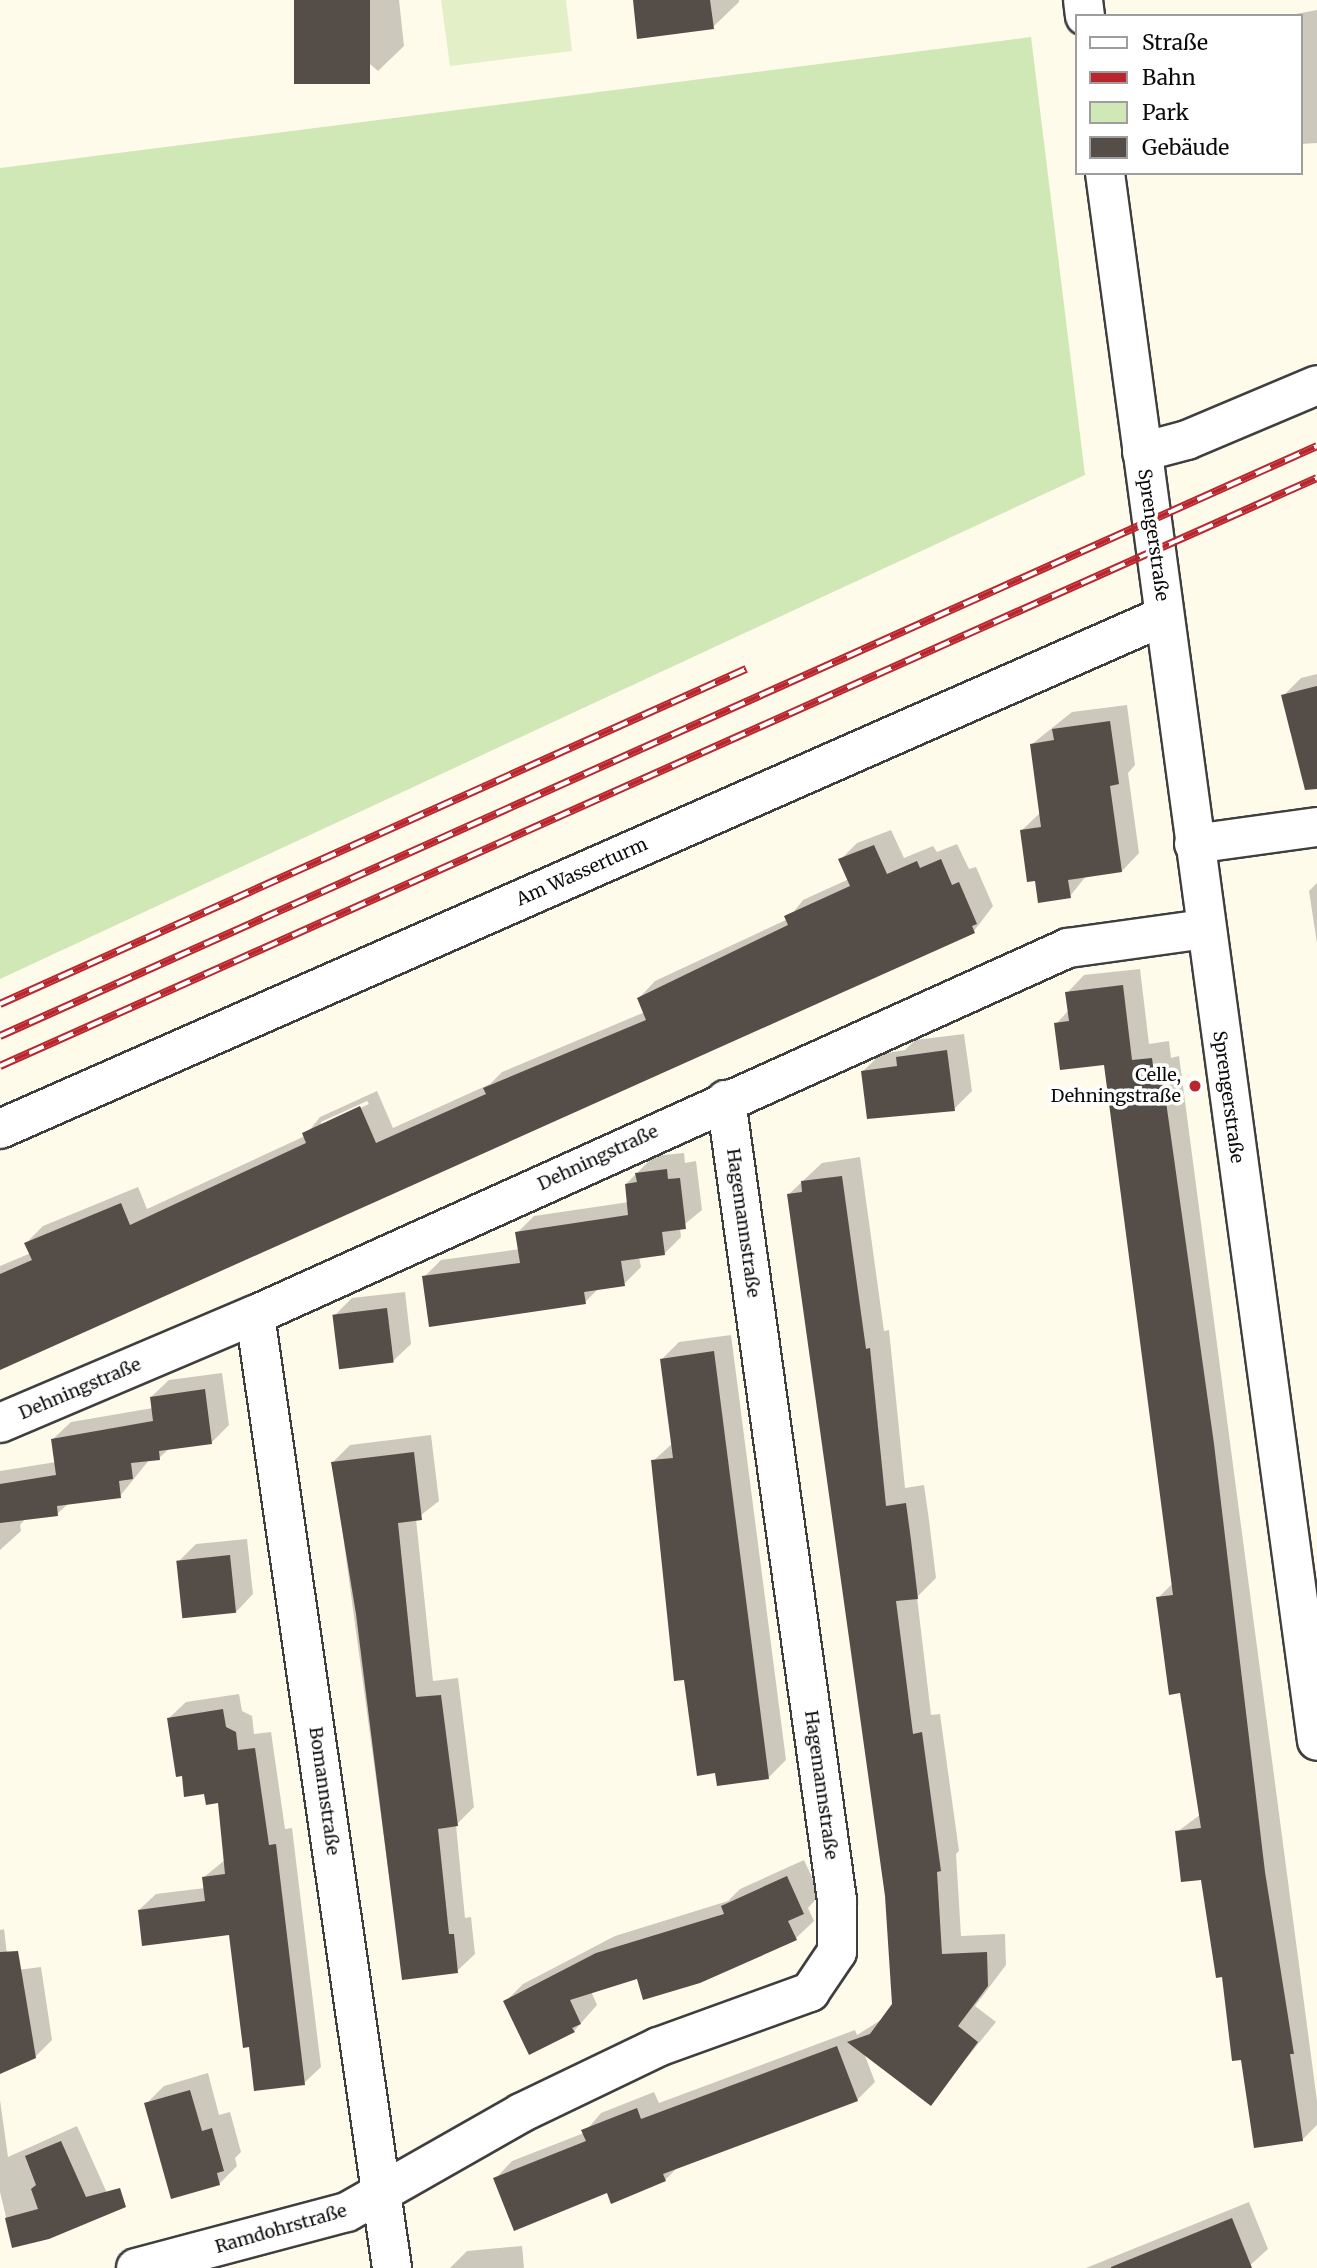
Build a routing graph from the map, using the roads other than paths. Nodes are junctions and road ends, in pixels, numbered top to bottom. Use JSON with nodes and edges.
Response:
{"nodes":[{"id":1,"x":1105,"y":175,"type":"edge"},
{"id":2,"x":1317,"y":385,"type":"edge"},
{"id":3,"x":1142,"y":452,"type":"junction"},
{"id":4,"x":1164,"y":616,"type":"junction"},
{"id":5,"x":1317,"y":827,"type":"edge"},
{"id":6,"x":1195,"y":844,"type":"junction"},
{"id":7,"x":1205,"y":929,"type":"junction"},
{"id":8,"x":726,"y":1100,"type":"junction"},
{"id":9,"x":0,"y":1129,"type":"edge"},
{"id":10,"x":255,"y":1315,"type":"junction"},
{"id":11,"x":0,"y":1423,"type":"edge"},
{"id":12,"x":1317,"y":1741,"type":"edge"},
{"id":13,"x":383,"y":2195,"type":"junction"},
{"id":14,"x":136,"y":2268,"type":"edge"},
{"id":15,"x":392,"y":2268,"type":"edge"}],
"edges":[{"from":1,"to":3,"type":"street","name":"Sprengerstraße"},
{"from":2,"to":3,"type":"street","name":"Sprengerstraße"},
{"from":3,"to":4,"type":"street","name":"Sprengerstraße"},
{"from":4,"to":6,"type":"street","name":"Sprengerstraße"},
{"from":4,"to":9,"type":"street","name":"Am Wasserturm"},
{"from":5,"to":6,"type":"street"},
{"from":6,"to":7,"type":"street","name":"Sprengerstraße"},
{"from":7,"to":8,"type":"street","name":"Dehningstraße"},
{"from":7,"to":12,"type":"street","name":"Sprengerstraße"},
{"from":8,"to":10,"type":"street","name":"Dehningstraße"},
{"from":8,"to":13,"type":"street","name":"Hagemannstraße"},
{"from":10,"to":11,"type":"street","name":"Dehningstraße"},
{"from":10,"to":13,"type":"street","name":"Bomannstraße"},
{"from":13,"to":14,"type":"street","name":"Ramdohrstraße"},
{"from":13,"to":15,"type":"street","name":"Bomannstraße"}]}
